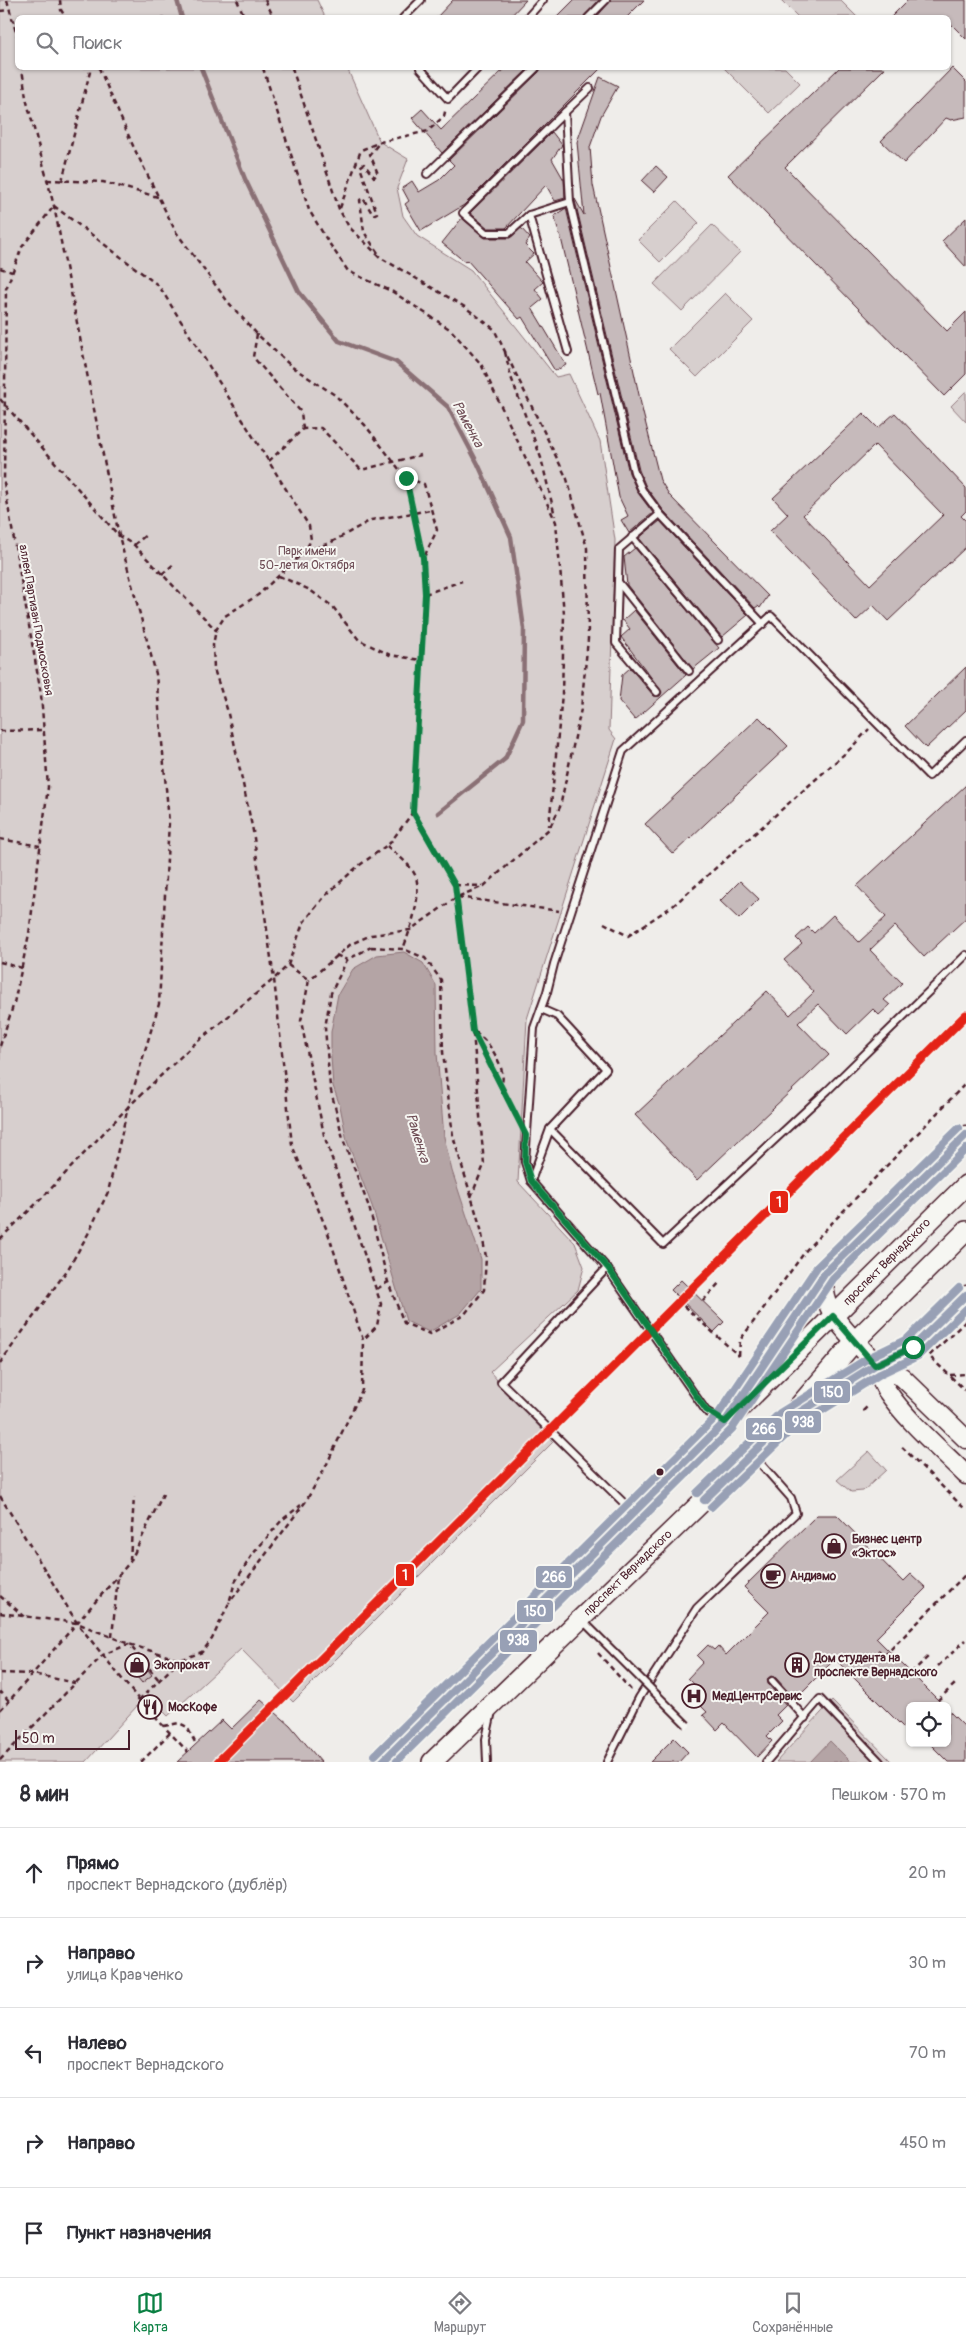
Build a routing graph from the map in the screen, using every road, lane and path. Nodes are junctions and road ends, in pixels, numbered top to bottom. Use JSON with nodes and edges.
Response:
{"nodes":[{"id":1,"x":7,"y":0,"type":"edge"},
{"id":2,"x":60,"y":0,"type":"edge"},
{"id":3,"x":237,"y":0,"type":"edge"},
{"id":4,"x":265,"y":0,"type":"edge"},
{"id":5,"x":421,"y":0,"type":"edge"},
{"id":6,"x":543,"y":0,"type":"edge"},
{"id":7,"x":606,"y":0,"type":"edge"},
{"id":8,"x":0,"y":10,"type":"edge"},
{"id":9,"x":9,"y":10,"type":"junction"},
{"id":10,"x":64,"y":15,"type":"edge"},
{"id":11,"x":244,"y":15,"type":"edge"},
{"id":12,"x":272,"y":15,"type":"edge"},
{"id":13,"x":406,"y":15,"type":"edge"},
{"id":14,"x":530,"y":15,"type":"edge"},
{"id":15,"x":591,"y":15,"type":"edge"},
{"id":16,"x":15,"y":29,"type":"edge"},
{"id":17,"x":22,"y":70,"type":"edge"},
{"id":18,"x":90,"y":70,"type":"edge"},
{"id":19,"x":100,"y":70,"type":"edge"},
{"id":20,"x":264,"y":70,"type":"edge"},
{"id":21,"x":293,"y":70,"type":"edge"},
{"id":22,"x":422,"y":70,"type":"edge"},
{"id":23,"x":476,"y":70,"type":"edge"},
{"id":24,"x":534,"y":70,"type":"edge"},
{"id":25,"x":590,"y":88,"type":"dead end"},
{"id":26,"x":448,"y":99,"type":"junction"},
{"id":27,"x":565,"y":112,"type":"junction"},
{"id":28,"x":380,"y":142,"type":"junction"},
{"id":29,"x":427,"y":174,"type":"dead end"},
{"id":30,"x":48,"y":180,"type":"junction"},
{"id":31,"x":62,"y":181,"type":"junction"},
{"id":32,"x":158,"y":197,"type":"junction"},
{"id":33,"x":570,"y":202,"type":"junction"},
{"id":34,"x":54,"y":206,"type":"junction"},
{"id":35,"x":339,"y":209,"type":"junction"},
{"id":36,"x":529,"y":215,"type":"junction"},
{"id":37,"x":381,"y":258,"type":"junction"},
{"id":38,"x":0,"y":268,"type":"edge"},
{"id":39,"x":12,"y":272,"type":"junction"},
{"id":40,"x":257,"y":334,"type":"junction"},
{"id":41,"x":503,"y":346,"type":"junction"},
{"id":42,"x":568,"y":352,"type":"dead end"},
{"id":43,"x":0,"y":399,"type":"edge"},
{"id":44,"x":6,"y":405,"type":"junction"},
{"id":45,"x":303,"y":429,"type":"junction"},
{"id":46,"x":5,"y":450,"type":"junction"},
{"id":47,"x":0,"y":451,"type":"edge"},
{"id":48,"x":421,"y":455,"type":"dead end"},
{"id":49,"x":269,"y":461,"type":"junction"},
{"id":50,"x":394,"y":463,"type":"junction"},
{"id":51,"x":406,"y":478,"type":"junction"},
{"id":52,"x":431,"y":510,"type":"junction"},
{"id":53,"x":415,"y":514,"type":"junction"},
{"id":54,"x":660,"y":514,"type":"junction"},
{"id":55,"x":556,"y":522,"type":"junction"},
{"id":56,"x":147,"y":534,"type":"dead end"},
{"id":57,"x":119,"y":536,"type":"junction"},
{"id":58,"x":632,"y":537,"type":"junction"},
{"id":59,"x":134,"y":544,"type":"junction"},
{"id":60,"x":305,"y":551,"type":"junction"},
{"id":61,"x":423,"y":558,"type":"junction"},
{"id":62,"x":174,"y":564,"type":"dead end"},
{"id":63,"x":162,"y":574,"type":"junction"},
{"id":64,"x":278,"y":576,"type":"junction"},
{"id":65,"x":462,"y":581,"type":"dead end"},
{"id":66,"x":619,"y":583,"type":"junction"},
{"id":67,"x":425,"y":594,"type":"junction"},
{"id":68,"x":763,"y":624,"type":"junction"},
{"id":69,"x":216,"y":630,"type":"junction"},
{"id":70,"x":718,"y":640,"type":"dead end"},
{"id":71,"x":421,"y":660,"type":"junction"},
{"id":72,"x":689,"y":671,"type":"dead end"},
{"id":73,"x":657,"y":692,"type":"dead end"},
{"id":74,"x":875,"y":722,"type":"junction"},
{"id":75,"x":44,"y":730,"type":"junction"},
{"id":76,"x":0,"y":731,"type":"edge"},
{"id":77,"x":966,"y":740,"type":"edge"},
{"id":78,"x":413,"y":812,"type":"junction"},
{"id":79,"x":549,"y":829,"type":"junction"},
{"id":80,"x":0,"y":839,"type":"edge"},
{"id":81,"x":40,"y":846,"type":"junction"},
{"id":82,"x":387,"y":846,"type":"junction"},
{"id":83,"x":455,"y":885,"type":"junction"},
{"id":84,"x":484,"y":886,"type":"junction"},
{"id":85,"x":457,"y":897,"type":"junction"},
{"id":86,"x":572,"y":913,"type":"junction"},
{"id":87,"x":604,"y":924,"type":"dead end"},
{"id":88,"x":410,"y":930,"type":"junction"},
{"id":89,"x":403,"y":949,"type":"junction"},
{"id":90,"x":336,"y":955,"type":"junction"},
{"id":91,"x":966,"y":955,"type":"edge"},
{"id":92,"x":347,"y":960,"type":"junction"},
{"id":93,"x":0,"y":962,"type":"edge"},
{"id":94,"x":288,"y":965,"type":"junction"},
{"id":95,"x":22,"y":968,"type":"junction"},
{"id":96,"x":274,"y":979,"type":"junction"},
{"id":97,"x":309,"y":980,"type":"junction"},
{"id":98,"x":541,"y":1008,"type":"junction"},
{"id":99,"x":473,"y":1031,"type":"junction"},
{"id":100,"x":0,"y":1046,"type":"edge"},
{"id":101,"x":966,"y":1083,"type":"edge"},
{"id":102,"x":501,"y":1085,"type":"junction"},
{"id":103,"x":128,"y":1108,"type":"junction"},
{"id":104,"x":550,"y":1129,"type":"junction"},
{"id":105,"x":966,"y":1134,"type":"edge"},
{"id":106,"x":526,"y":1135,"type":"junction"},
{"id":107,"x":531,"y":1181,"type":"junction"},
{"id":108,"x":966,"y":1185,"type":"edge"},
{"id":109,"x":470,"y":1198,"type":"junction"},
{"id":110,"x":966,"y":1232,"type":"edge"},
{"id":111,"x":0,"y":1239,"type":"edge"},
{"id":112,"x":608,"y":1268,"type":"junction"},
{"id":113,"x":825,"y":1272,"type":"junction"},
{"id":114,"x":388,"y":1282,"type":"junction"},
{"id":115,"x":720,"y":1282,"type":"dead end"},
{"id":116,"x":377,"y":1290,"type":"junction"},
{"id":117,"x":966,"y":1295,"type":"edge"},
{"id":118,"x":677,"y":1300,"type":"dead end"},
{"id":119,"x":703,"y":1301,"type":"dead end"},
{"id":120,"x":833,"y":1316,"type":"junction"},
{"id":121,"x":966,"y":1321,"type":"edge"},
{"id":122,"x":364,"y":1340,"type":"junction"},
{"id":123,"x":855,"y":1341,"type":"junction"},
{"id":124,"x":0,"y":1363,"type":"edge"},
{"id":125,"x":875,"y":1365,"type":"junction"},
{"id":126,"x":966,"y":1374,"type":"edge"},
{"id":127,"x":950,"y":1375,"type":"junction"},
{"id":128,"x":966,"y":1391,"type":"edge"},
{"id":129,"x":868,"y":1406,"type":"dead end"},
{"id":130,"x":863,"y":1411,"type":"dead end"},
{"id":131,"x":786,"y":1421,"type":"junction"},
{"id":132,"x":725,"y":1422,"type":"junction"},
{"id":133,"x":966,"y":1439,"type":"edge"},
{"id":134,"x":902,"y":1447,"type":"dead end"},
{"id":135,"x":752,"y":1454,"type":"junction"},
{"id":136,"x":966,"y":1475,"type":"edge"},
{"id":137,"x":164,"y":1494,"type":"dead end"},
{"id":138,"x":0,"y":1496,"type":"edge"},
{"id":139,"x":134,"y":1497,"type":"dead end"},
{"id":140,"x":306,"y":1501,"type":"junction"},
{"id":141,"x":966,"y":1510,"type":"edge"},
{"id":142,"x":634,"y":1513,"type":"junction"},
{"id":143,"x":130,"y":1562,"type":"junction"},
{"id":144,"x":118,"y":1576,"type":"junction"},
{"id":145,"x":965,"y":1577,"type":"edge"},
{"id":146,"x":0,"y":1596,"type":"edge"},
{"id":147,"x":229,"y":1603,"type":"junction"},
{"id":148,"x":0,"y":1613,"type":"edge"},
{"id":149,"x":24,"y":1616,"type":"junction"},
{"id":150,"x":581,"y":1618,"type":"junction"},
{"id":151,"x":77,"y":1623,"type":"junction"},
{"id":152,"x":112,"y":1637,"type":"junction"},
{"id":153,"x":966,"y":1640,"type":"edge"},
{"id":154,"x":129,"y":1644,"type":"junction"},
{"id":155,"x":595,"y":1650,"type":"dead end"},
{"id":156,"x":878,"y":1650,"type":"dead end"},
{"id":157,"x":103,"y":1655,"type":"junction"},
{"id":158,"x":929,"y":1656,"type":"dead end"},
{"id":159,"x":180,"y":1660,"type":"junction"},
{"id":160,"x":938,"y":1666,"type":"dead end"},
{"id":161,"x":0,"y":1673,"type":"edge"},
{"id":162,"x":911,"y":1673,"type":"dead end"},
{"id":163,"x":33,"y":1674,"type":"junction"},
{"id":164,"x":159,"y":1680,"type":"junction"},
{"id":165,"x":772,"y":1682,"type":"dead end"},
{"id":166,"x":76,"y":1683,"type":"junction"},
{"id":167,"x":955,"y":1684,"type":"dead end"},
{"id":168,"x":0,"y":1694,"type":"edge"},
{"id":169,"x":639,"y":1698,"type":"junction"},
{"id":170,"x":9,"y":1700,"type":"junction"},
{"id":171,"x":139,"y":1700,"type":"junction"},
{"id":172,"x":938,"y":1700,"type":"dead end"},
{"id":173,"x":494,"y":1701,"type":"junction"},
{"id":174,"x":0,"y":1710,"type":"edge"},
{"id":175,"x":805,"y":1718,"type":"junction"},
{"id":176,"x":687,"y":1725,"type":"dead end"},
{"id":177,"x":164,"y":1726,"type":"junction"},
{"id":178,"x":170,"y":1733,"type":"junction"},
{"id":179,"x":196,"y":1744,"type":"dead end"},
{"id":180,"x":188,"y":1752,"type":"dead end"},
{"id":181,"x":0,"y":1760,"type":"edge"},
{"id":182,"x":140,"y":1762,"type":"edge"},
{"id":183,"x":382,"y":1762,"type":"edge"},
{"id":184,"x":432,"y":1762,"type":"edge"},
{"id":185,"x":487,"y":1762,"type":"edge"},
{"id":186,"x":607,"y":1762,"type":"edge"},
{"id":187,"x":766,"y":1762,"type":"edge"},
{"id":188,"x":880,"y":1762,"type":"edge"}],
"edges":[{"from":1,"to":9,"type":"path"},
{"from":2,"to":10,"type":"path"},
{"from":3,"to":11,"type":"path"},
{"from":4,"to":12,"type":"path"},
{"from":5,"to":13,"type":"lane"},
{"from":6,"to":14,"type":"lane"},
{"from":7,"to":15,"type":"lane"},
{"from":8,"to":9,"type":"path"},
{"from":9,"to":16,"type":"path"},
{"from":17,"to":30,"type":"path"},
{"from":18,"to":31,"type":"path"},
{"from":19,"to":32,"type":"path"},
{"from":20,"to":55,"type":"path"},
{"from":21,"to":35,"type":"path"},
{"from":22,"to":26,"type":"lane"},
{"from":23,"to":26,"type":"lane"},
{"from":24,"to":29,"type":"lane"},
{"from":25,"to":27,"type":"lane"},
{"from":26,"to":28,"type":"path"},
{"from":27,"to":33,"type":"lane"},
{"from":27,"to":36,"type":"lane"},
{"from":28,"to":35,"type":"path"},
{"from":28,"to":37,"type":"path"},
{"from":30,"to":31,"type":"path"},
{"from":30,"to":34,"type":"path"},
{"from":31,"to":32,"type":"path"},
{"from":32,"to":40,"type":"path"},
{"from":33,"to":36,"type":"lane"},
{"from":33,"to":54,"type":"lane"},
{"from":34,"to":39,"type":"path","name":"аллея Партизан Подмосковья"},
{"from":34,"to":49,"type":"path"},
{"from":34,"to":57,"type":"path"},
{"from":35,"to":37,"type":"path"},
{"from":36,"to":42,"type":"lane"},
{"from":37,"to":41,"type":"path"},
{"from":38,"to":39,"type":"path"},
{"from":39,"to":44,"type":"path","name":"аллея Партизан Подмосковья"},
{"from":40,"to":45,"type":"path"},
{"from":40,"to":50,"type":"path"},
{"from":41,"to":55,"type":"path"},
{"from":41,"to":79,"type":"path"},
{"from":43,"to":44,"type":"path"},
{"from":44,"to":46,"type":"path","name":"аллея Партизан Подмосковья"},
{"from":44,"to":57,"type":"path"},
{"from":45,"to":49,"type":"path"},
{"from":45,"to":50,"type":"path"},
{"from":46,"to":47,"type":"path"},
{"from":46,"to":75,"type":"path","name":"аллея Партизан Подмосковья"},
{"from":48,"to":50,"type":"path"},
{"from":49,"to":60,"type":"path"},
{"from":50,"to":51,"type":"path"},
{"from":51,"to":52,"type":"path"},
{"from":51,"to":53,"type":"path"},
{"from":52,"to":53,"type":"path"},
{"from":52,"to":61,"type":"path"},
{"from":53,"to":60,"type":"path"},
{"from":53,"to":61,"type":"path"},
{"from":54,"to":58,"type":"lane"},
{"from":54,"to":68,"type":"lane"},
{"from":55,"to":79,"type":"path"},
{"from":56,"to":59,"type":"path"},
{"from":57,"to":59,"type":"path"},
{"from":57,"to":103,"type":"path"},
{"from":58,"to":66,"type":"lane"},
{"from":58,"to":70,"type":"lane"},
{"from":59,"to":63,"type":"path"},
{"from":60,"to":64,"type":"path"},
{"from":61,"to":67,"type":"path"},
{"from":62,"to":63,"type":"path"},
{"from":63,"to":69,"type":"path"},
{"from":64,"to":69,"type":"path"},
{"from":64,"to":71,"type":"path"},
{"from":65,"to":67,"type":"path"},
{"from":66,"to":72,"type":"lane"},
{"from":66,"to":73,"type":"lane"},
{"from":67,"to":71,"type":"path"},
{"from":68,"to":74,"type":"lane"},
{"from":68,"to":86,"type":"lane"},
{"from":69,"to":96,"type":"path"},
{"from":71,"to":78,"type":"path"},
{"from":74,"to":77,"type":"lane"},
{"from":74,"to":87,"type":"path"},
{"from":75,"to":76,"type":"path"},
{"from":75,"to":81,"type":"path","name":"аллея Партизан Подмосковья"},
{"from":78,"to":82,"type":"path"},
{"from":78,"to":83,"type":"path"},
{"from":79,"to":84,"type":"path"},
{"from":80,"to":81,"type":"path"},
{"from":81,"to":95,"type":"path","name":"аллея Партизан Подмосковья"},
{"from":82,"to":88,"type":"path"},
{"from":82,"to":94,"type":"path"},
{"from":83,"to":84,"type":"path"},
{"from":83,"to":85,"type":"path"},
{"from":84,"to":85,"type":"path"},
{"from":85,"to":86,"type":"path"},
{"from":85,"to":88,"type":"path"},
{"from":85,"to":99,"type":"path"},
{"from":86,"to":98,"type":"lane"},
{"from":88,"to":89,"type":"path"},
{"from":88,"to":90,"type":"path"},
{"from":89,"to":92,"type":"path"},
{"from":89,"to":109,"type":"path"},
{"from":90,"to":92,"type":"path"},
{"from":90,"to":97,"type":"path"},
{"from":91,"to":104,"type":"lane"},
{"from":92,"to":114,"type":"path"},
{"from":93,"to":95,"type":"path"},
{"from":94,"to":96,"type":"path"},
{"from":94,"to":97,"type":"path"},
{"from":95,"to":100,"type":"path","name":"аллея Партизан Подмосковья"},
{"from":96,"to":103,"type":"path"},
{"from":96,"to":122,"type":"path"},
{"from":97,"to":116,"type":"path"},
{"from":98,"to":104,"type":"lane"},
{"from":98,"to":106,"type":"lane"},
{"from":99,"to":102,"type":"path"},
{"from":99,"to":102,"type":"path"},
{"from":99,"to":109,"type":"path"},
{"from":101,"to":118,"type":"path"},
{"from":102,"to":106,"type":"path"},
{"from":103,"to":111,"type":"path"},
{"from":103,"to":124,"type":"path"},
{"from":104,"to":107,"type":"lane"},
{"from":105,"to":113,"type":"street"},
{"from":106,"to":107,"type":"lane"},
{"from":107,"to":112,"type":"lane"},
{"from":108,"to":120,"type":"main road","name":"проспект Вернадского"},
{"from":109,"to":114,"type":"path"},
{"from":110,"to":123,"type":"main road","name":"проспект Вернадского"},
{"from":112,"to":132,"type":"lane"},
{"from":112,"to":142,"type":"lane"},
{"from":113,"to":120,"type":"street"},
{"from":113,"to":132,"type":"street"},
{"from":114,"to":116,"type":"path"},
{"from":115,"to":119,"type":"path"},
{"from":116,"to":122,"type":"path"},
{"from":117,"to":125,"type":"street"},
{"from":120,"to":123,"type":"street"},
{"from":120,"to":132,"type":"main road","name":"проспект Вернадского"},
{"from":121,"to":127,"type":"path"},
{"from":122,"to":140,"type":"path"},
{"from":123,"to":125,"type":"street"},
{"from":123,"to":131,"type":"main road","name":"проспект Вернадского"},
{"from":125,"to":131,"type":"street"},
{"from":125,"to":133,"type":"street"},
{"from":125,"to":136,"type":"street"},
{"from":126,"to":127,"type":"path"},
{"from":127,"to":128,"type":"path"},
{"from":129,"to":130,"type":"path"},
{"from":131,"to":135,"type":"main road","name":"проспект Вернадского"},
{"from":132,"to":142,"type":"main road","name":"проспект Вернадского"},
{"from":134,"to":141,"type":"path"},
{"from":135,"to":150,"type":"main road","name":"проспект Вернадского"},
{"from":135,"to":169,"type":"lane"},
{"from":137,"to":143,"type":"path"},
{"from":138,"to":151,"type":"path"},
{"from":139,"to":143,"type":"path"},
{"from":140,"to":147,"type":"path"},
{"from":140,"to":147,"type":"path"},
{"from":142,"to":183,"type":"main road","name":"проспект Вернадского"},
{"from":143,"to":144,"type":"path"},
{"from":144,"to":151,"type":"path"},
{"from":144,"to":152,"type":"path"},
{"from":145,"to":156,"type":"path"},
{"from":146,"to":149,"type":"path"},
{"from":147,"to":159,"type":"path"},
{"from":148,"to":149,"type":"path"},
{"from":149,"to":151,"type":"path"},
{"from":150,"to":173,"type":"main road","name":"проспект Вернадского"},
{"from":150,"to":176,"type":"lane","bridge":true},
{"from":151,"to":152,"type":"path"},
{"from":151,"to":157,"type":"path"},
{"from":151,"to":163,"type":"path"},
{"from":152,"to":154,"type":"path"},
{"from":153,"to":160,"type":"path"},
{"from":154,"to":157,"type":"path"},
{"from":154,"to":159,"type":"path"},
{"from":154,"to":164,"type":"path"},
{"from":155,"to":169,"type":"path"},
{"from":157,"to":166,"type":"path"},
{"from":157,"to":171,"type":"path"},
{"from":158,"to":162,"type":"path"},
{"from":159,"to":164,"type":"path"},
{"from":161,"to":163,"type":"path"},
{"from":163,"to":166,"type":"path"},
{"from":163,"to":170,"type":"path"},
{"from":164,"to":171,"type":"path"},
{"from":165,"to":175,"type":"lane"},
{"from":166,"to":181,"type":"path"},
{"from":167,"to":172,"type":"path"},
{"from":168,"to":170,"type":"path"},
{"from":169,"to":186,"type":"lane"},
{"from":170,"to":174,"type":"path"},
{"from":171,"to":177,"type":"path"},
{"from":173,"to":184,"type":"main road","name":"проспект Вернадского"},
{"from":173,"to":185,"type":"lane"},
{"from":175,"to":187,"type":"lane"},
{"from":175,"to":188,"type":"lane"},
{"from":177,"to":178,"type":"path"},
{"from":177,"to":179,"type":"path"},
{"from":178,"to":180,"type":"path"},
{"from":178,"to":182,"type":"path"}]}
